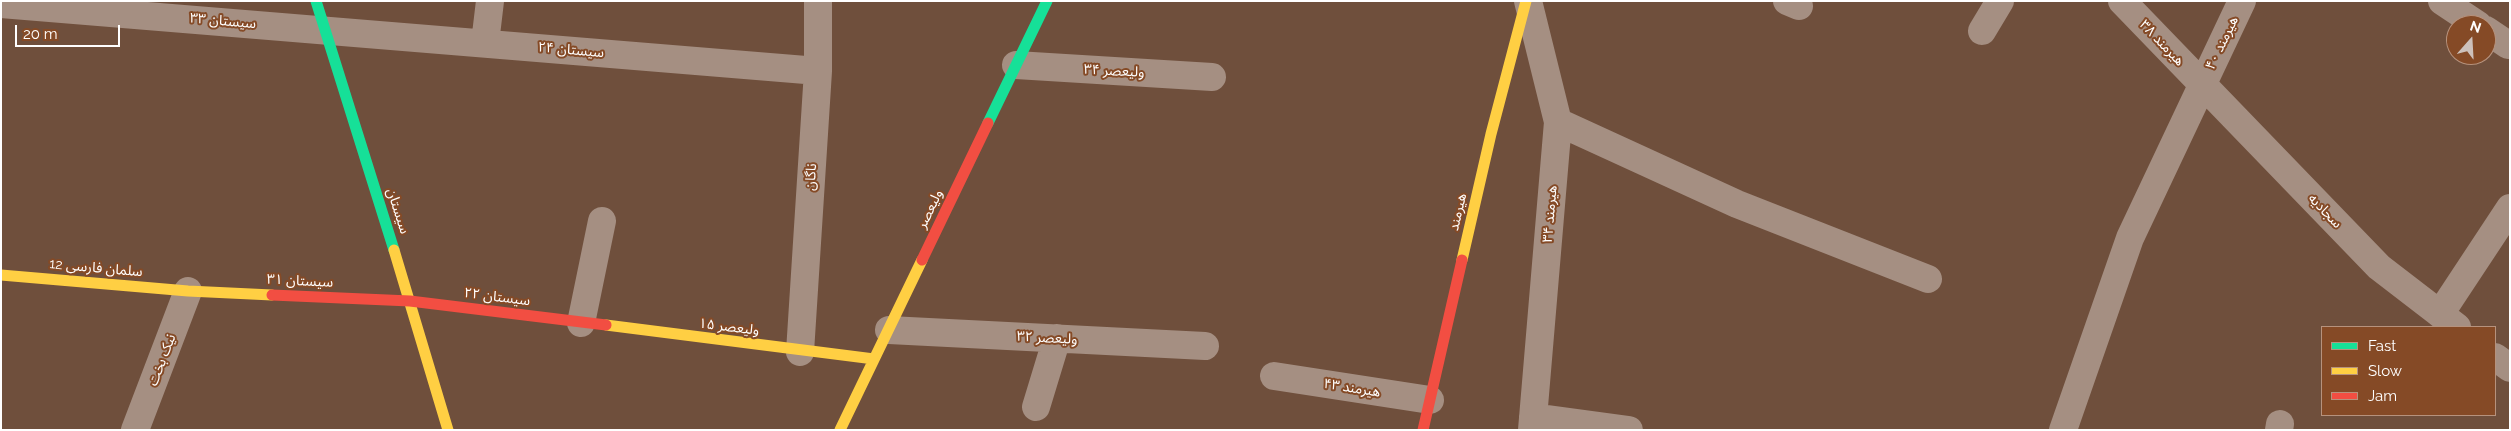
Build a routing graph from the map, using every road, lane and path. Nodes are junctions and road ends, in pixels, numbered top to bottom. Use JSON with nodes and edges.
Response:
{"nodes":[{"id":1,"x":316,"y":1,"type":"edge"},
{"id":2,"x":490,"y":1,"type":"edge"},
{"id":3,"x":818,"y":1,"type":"edge"},
{"id":4,"x":1047,"y":1,"type":"edge"},
{"id":5,"x":1527,"y":1,"type":"edge"},
{"id":6,"x":2000,"y":1,"type":"edge"},
{"id":7,"x":2122,"y":1,"type":"edge"},
{"id":8,"x":2242,"y":1,"type":"edge"},
{"id":9,"x":2442,"y":1,"type":"edge"},
{"id":10,"x":1,"y":4,"type":"edge"},
{"id":11,"x":2463,"y":15,"type":"edge"},
{"id":12,"x":324,"y":29,"type":"junction"},
{"id":13,"x":1982,"y":32,"type":"dead end"},
{"id":14,"x":485,"y":43,"type":"junction"},
{"id":15,"x":1016,"y":65,"type":"junction"},
{"id":16,"x":818,"y":71,"type":"junction"},
{"id":17,"x":1212,"y":77,"type":"dead end"},
{"id":18,"x":2202,"y":84,"type":"junction"},
{"id":19,"x":1558,"y":122,"type":"junction"},
{"id":20,"x":2510,"y":208,"type":"edge"},
{"id":21,"x":602,"y":220,"type":"dead end"},
{"id":22,"x":1,"y":274,"type":"edge"},
{"id":23,"x":1928,"y":279,"type":"dead end"},
{"id":24,"x":188,"y":291,"type":"junction"},
{"id":25,"x":410,"y":301,"type":"junction"},
{"id":26,"x":2448,"y":321,"type":"edge"},
{"id":27,"x":580,"y":323,"type":"junction"},
{"id":28,"x":889,"y":330,"type":"junction"},
{"id":29,"x":1057,"y":338,"type":"junction"},
{"id":30,"x":1205,"y":346,"type":"dead end"},
{"id":31,"x":800,"y":352,"type":"junction"},
{"id":32,"x":2496,"y":357,"type":"edge"},
{"id":33,"x":874,"y":360,"type":"junction"},
{"id":34,"x":2510,"y":368,"type":"edge"},
{"id":35,"x":1274,"y":376,"type":"dead end"},
{"id":36,"x":1430,"y":400,"type":"junction"},
{"id":37,"x":1036,"y":407,"type":"dead end"},
{"id":38,"x":1532,"y":424,"type":"edge"},
{"id":39,"x":135,"y":430,"type":"edge"},
{"id":40,"x":448,"y":430,"type":"edge"},
{"id":41,"x":840,"y":430,"type":"edge"},
{"id":42,"x":1423,"y":430,"type":"edge"},
{"id":43,"x":1629,"y":430,"type":"edge"},
{"id":44,"x":2063,"y":430,"type":"edge"}],
"edges":[{"from":1,"to":12,"type":"street","name":"سیستان"},
{"from":2,"to":14,"type":"street"},
{"from":3,"to":16,"type":"street","name":"ناگان"},
{"from":4,"to":15,"type":"street","name":"ولیعصر"},
{"from":5,"to":19,"type":"street","name":"هیرمند ۳۴"},
{"from":5,"to":36,"type":"street","name":"هیرمند"},
{"from":6,"to":13,"type":"street"},
{"from":7,"to":18,"type":"street","name":"هیرمند ۳۸"},
{"from":8,"to":18,"type":"street","name":"هیرمند ۴۰"},
{"from":9,"to":11,"type":"street"},
{"from":10,"to":12,"type":"street","name":"سیستان ۳۳"},
{"from":12,"to":14,"type":"street","name":"سیستان ۲۴"},
{"from":12,"to":25,"type":"street","name":"سیستان"},
{"from":14,"to":16,"type":"street","name":"سیستان ۲۴"},
{"from":15,"to":17,"type":"street","name":"ولیعصر ۳۴"},
{"from":15,"to":28,"type":"street","name":"ولیعصر"},
{"from":16,"to":31,"type":"street","name":"ناگان"},
{"from":18,"to":26,"type":"street","name":"سجادیه"},
{"from":18,"to":44,"type":"street","name":"هیرمند ۴۰"},
{"from":19,"to":23,"type":"street"},
{"from":19,"to":38,"type":"street","name":"هیرمند ۳۴"},
{"from":20,"to":26,"type":"street"},
{"from":21,"to":27,"type":"street"},
{"from":22,"to":24,"type":"street","name":"سلمان فارسی 12"},
{"from":24,"to":25,"type":"street","name":"سیستان ۳۱"},
{"from":24,"to":39,"type":"street","name":"نیک بخت"},
{"from":25,"to":27,"type":"street","name":"سیستان ۲۲"},
{"from":25,"to":40,"type":"street","name":"سیستان"},
{"from":27,"to":31,"type":"street","name":"ولیعصر ۱۵"},
{"from":28,"to":29,"type":"street","name":"ولیعصر ۳۲"},
{"from":28,"to":33,"type":"street","name":"ولیعصر"},
{"from":29,"to":30,"type":"street","name":"ولیعصر ۳۲"},
{"from":29,"to":37,"type":"street"},
{"from":31,"to":33,"type":"street","name":"ولیعصر ۱۵"},
{"from":32,"to":34,"type":"street"},
{"from":33,"to":41,"type":"street","name":"ولیعصر"},
{"from":35,"to":36,"type":"street","name":"هیرمند ۴۳"},
{"from":36,"to":42,"type":"street","name":"هیرمند"},
{"from":38,"to":43,"type":"street"}]}
